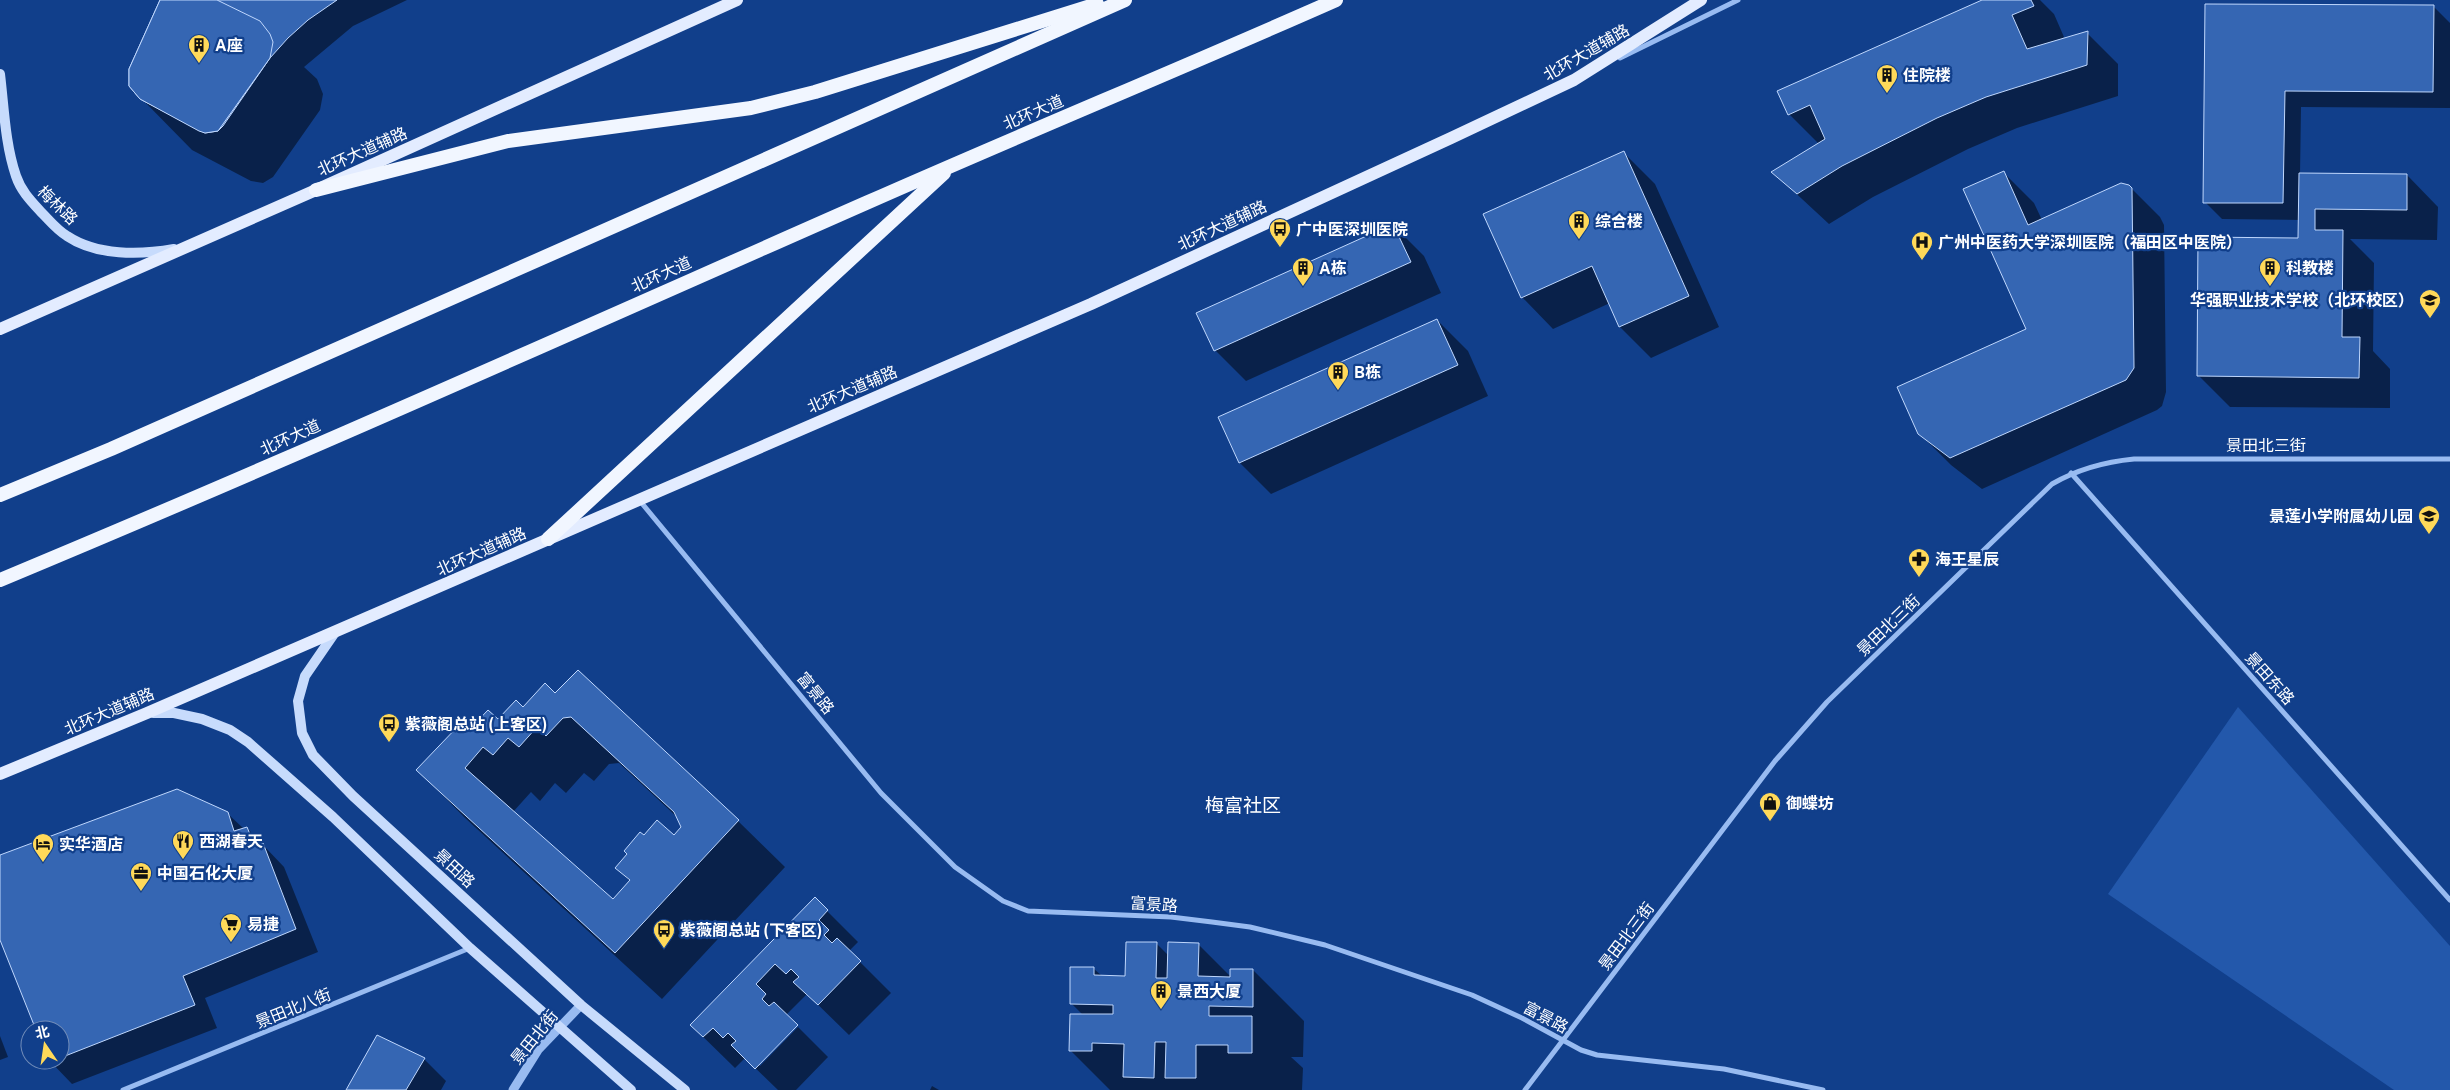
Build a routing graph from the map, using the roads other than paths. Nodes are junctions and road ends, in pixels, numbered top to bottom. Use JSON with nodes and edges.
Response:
{"nodes":[{"id":1,"x":737,"y":0,"type":"edge"},
{"id":2,"x":1110,"y":0,"type":"edge"},
{"id":3,"x":1125,"y":0,"type":"edge"},
{"id":4,"x":1336,"y":0,"type":"edge"},
{"id":5,"x":1701,"y":0,"type":"edge"},
{"id":6,"x":1738,"y":0,"type":"edge"},
{"id":7,"x":0,"y":74,"type":"edge"},
{"id":8,"x":1574,"y":80,"type":"junction"},
{"id":9,"x":952,"y":165,"type":"junction"},
{"id":10,"x":316,"y":190,"type":"junction"},
{"id":11,"x":190,"y":246,"type":"junction"},
{"id":12,"x":0,"y":329,"type":"edge"},
{"id":13,"x":2450,"y":459,"type":"edge"},
{"id":14,"x":2071,"y":473,"type":"junction"},
{"id":15,"x":0,"y":495,"type":"edge"},
{"id":16,"x":639,"y":500,"type":"junction"},
{"id":17,"x":548,"y":539,"type":"junction"},
{"id":18,"x":0,"y":580,"type":"edge"},
{"id":19,"x":337,"y":631,"type":"junction"},
{"id":20,"x":147,"y":713,"type":"junction"},
{"id":21,"x":0,"y":774,"type":"edge"},
{"id":22,"x":2450,"y":900,"type":"edge"},
{"id":23,"x":470,"y":948,"type":"junction"},
{"id":24,"x":581,"y":1005,"type":"junction"},
{"id":25,"x":558,"y":1027,"type":"junction"},
{"id":26,"x":1563,"y":1040,"type":"junction"},
{"id":27,"x":124,"y":1090,"type":"edge"},
{"id":28,"x":513,"y":1090,"type":"edge"},
{"id":29,"x":631,"y":1090,"type":"edge"},
{"id":30,"x":685,"y":1090,"type":"edge"},
{"id":31,"x":1525,"y":1090,"type":"edge"},
{"id":32,"x":1822,"y":1090,"type":"edge"}],
"edges":[{"from":1,"to":10,"type":"main road","name":"北环大道辅路"},
{"from":2,"to":10,"type":"highway"},
{"from":3,"to":15,"type":"highway"},
{"from":4,"to":9,"type":"highway","name":"北环大道"},
{"from":5,"to":8,"type":"main road","name":"北环大道辅路"},
{"from":6,"to":8,"type":"street"},
{"from":7,"to":11,"type":"main road","name":"梅林路"},
{"from":8,"to":16,"type":"main road","name":"北环大道辅路"},
{"from":9,"to":17,"type":"highway"},
{"from":9,"to":18,"type":"highway","name":"北环大道"},
{"from":10,"to":11,"type":"main road","name":"北环大道辅路"},
{"from":11,"to":12,"type":"main road","name":"北环大道辅路"},
{"from":13,"to":14,"type":"street","name":"景田北三街"},
{"from":14,"to":22,"type":"street","name":"景田东路"},
{"from":14,"to":26,"type":"street","name":"景田北三街"},
{"from":16,"to":17,"type":"main road","name":"北环大道辅路"},
{"from":16,"to":26,"type":"street","name":"富景路"},
{"from":17,"to":19,"type":"main road","name":"北环大道辅路"},
{"from":19,"to":20,"type":"main road","name":"北环大道辅路"},
{"from":19,"to":24,"type":"main road","name":"景田路"},
{"from":20,"to":21,"type":"main road","name":"北环大道辅路"},
{"from":20,"to":23,"type":"main road"},
{"from":23,"to":25,"type":"main road"},
{"from":23,"to":27,"type":"street","name":"景田北八街"},
{"from":24,"to":25,"type":"street","name":"景田北街"},
{"from":24,"to":30,"type":"main road","name":"景田路"},
{"from":25,"to":28,"type":"street","name":"景田北街"},
{"from":25,"to":29,"type":"main road"},
{"from":26,"to":31,"type":"street","name":"景田北三街"},
{"from":26,"to":32,"type":"street","name":"富景路"}]}
